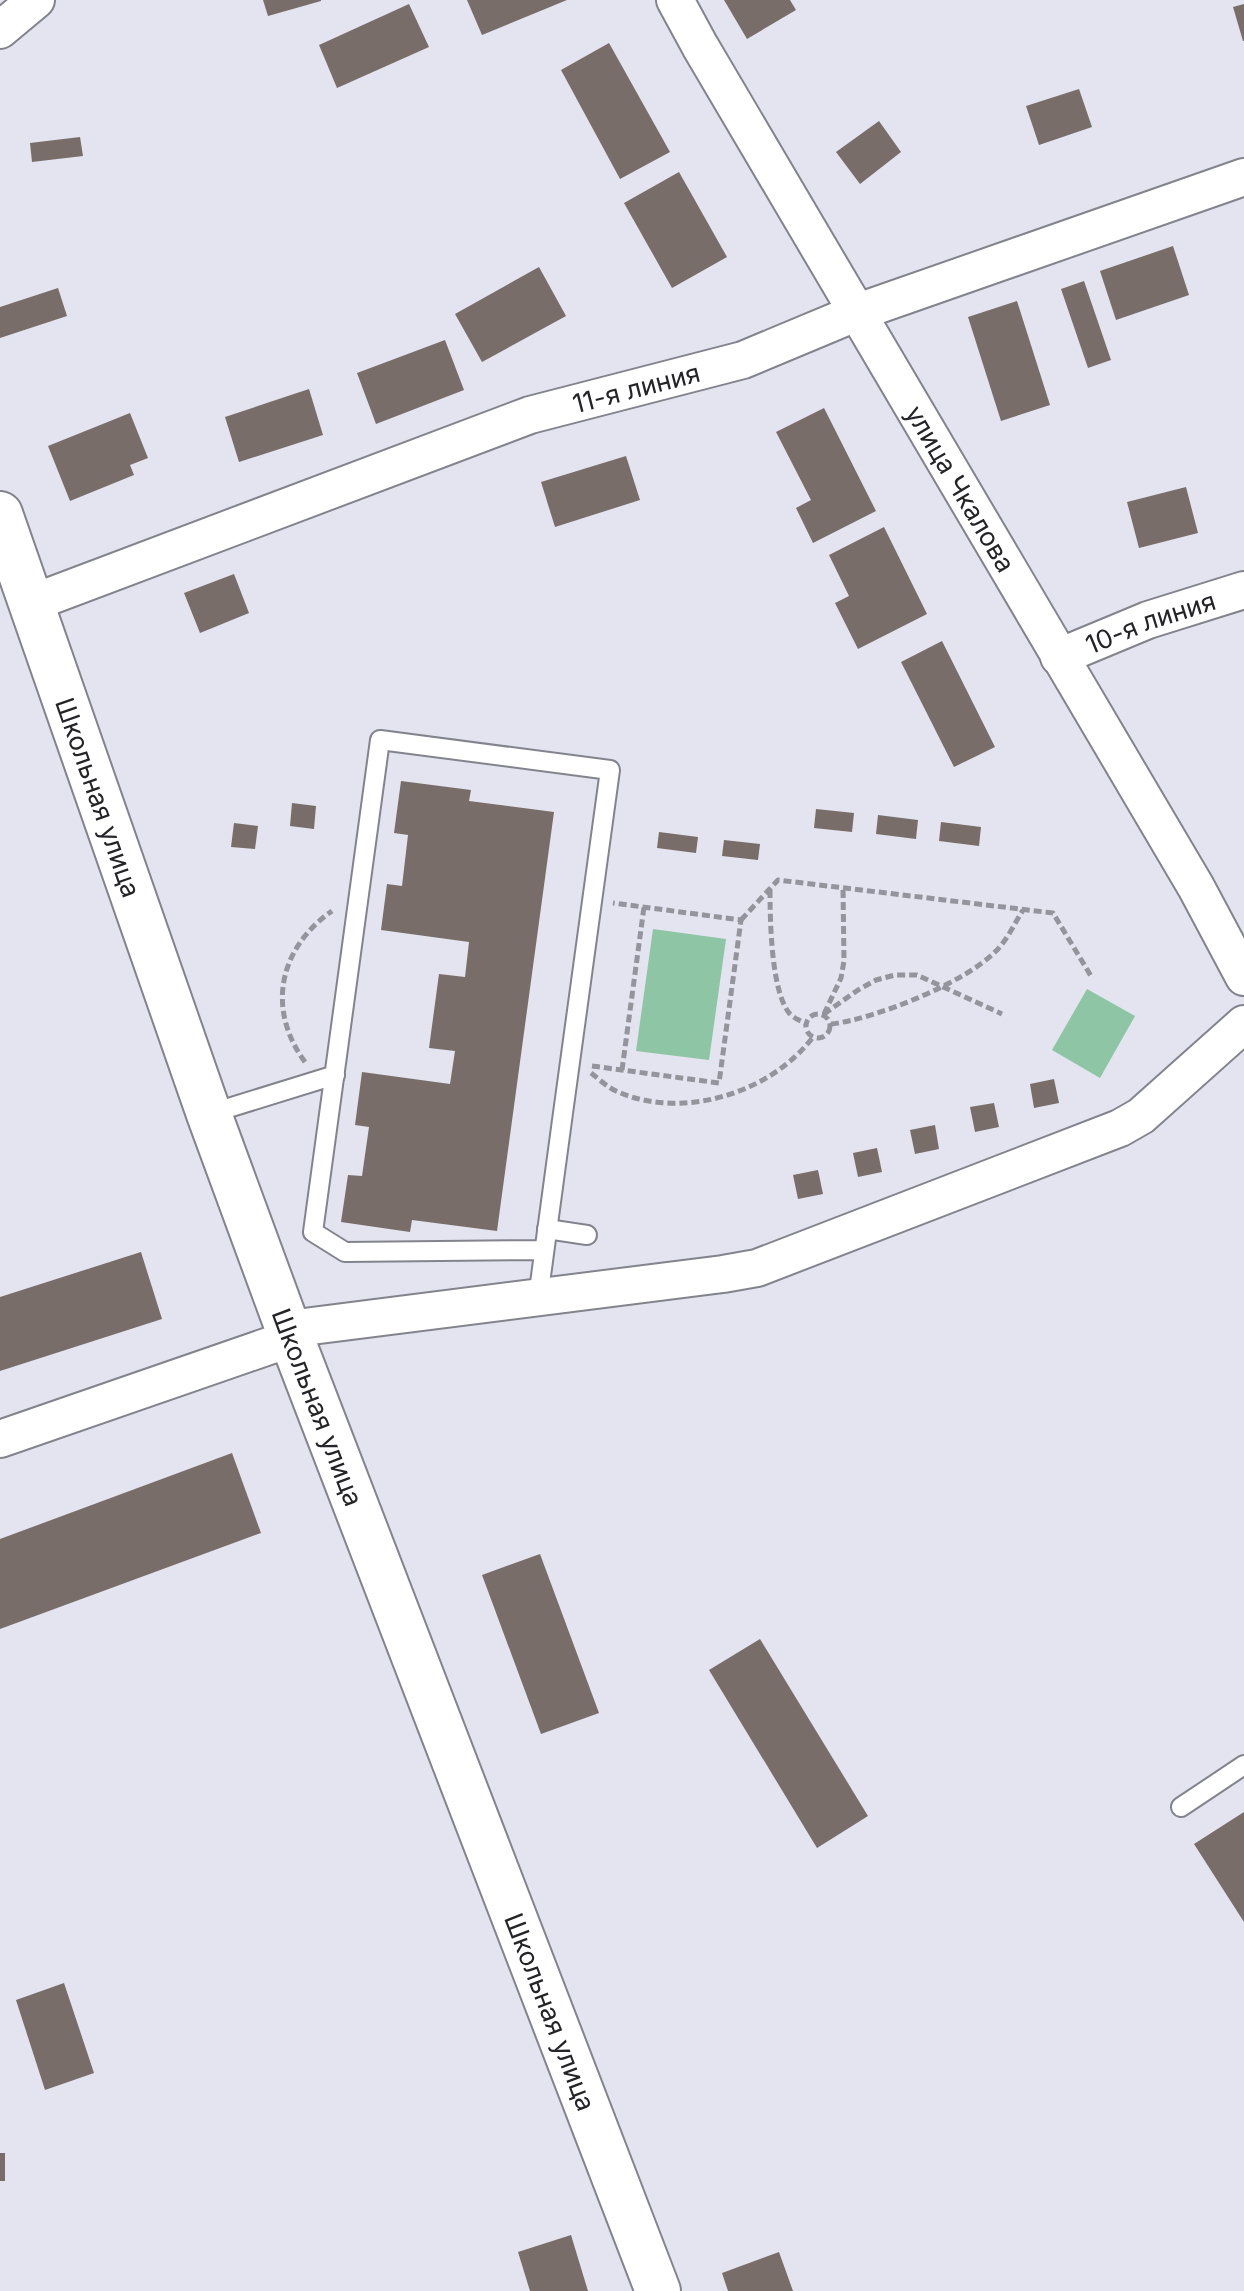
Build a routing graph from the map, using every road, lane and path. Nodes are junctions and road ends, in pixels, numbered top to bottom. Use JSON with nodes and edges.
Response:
{"nodes":[{"id":1,"x":36,"y":0,"type":"edge"},
{"id":2,"x":675,"y":0,"type":"edge"},
{"id":3,"x":0,"y":30,"type":"edge"},
{"id":4,"x":1244,"y":177,"type":"edge"},
{"id":5,"x":858,"y":312,"type":"junction"},
{"id":6,"x":0,"y":514,"type":"edge"},
{"id":7,"x":1244,"y":590,"type":"edge"},
{"id":8,"x":32,"y":603,"type":"junction"},
{"id":9,"x":1059,"y":657,"type":"junction"},
{"id":10,"x":843,"y":888,"type":"junction"},
{"id":11,"x":770,"y":889,"type":"junction"},
{"id":12,"x":592,"y":900,"type":"junction"},
{"id":13,"x":359,"y":901,"type":"junction"},
{"id":14,"x":644,"y":907,"type":"junction"},
{"id":15,"x":1023,"y":910,"type":"junction"},
{"id":16,"x":741,"y":920,"type":"junction"},
{"id":17,"x":1091,"y":976,"type":"dead end"},
{"id":18,"x":1244,"y":977,"type":"edge"},
{"id":19,"x":941,"y":987,"type":"junction"},
{"id":20,"x":824,"y":1014,"type":"junction"},
{"id":21,"x":1002,"y":1014,"type":"dead end"},
{"id":22,"x":806,"y":1024,"type":"junction"},
{"id":23,"x":831,"y":1024,"type":"junction"},
{"id":24,"x":1244,"y":1024,"type":"edge"},
{"id":25,"x":813,"y":1037,"type":"junction"},
{"id":26,"x":622,"y":1070,"type":"junction"},
{"id":27,"x":329,"y":1077,"type":"junction"},
{"id":28,"x":209,"y":1114,"type":"junction"},
{"id":29,"x":547,"y":1229,"type":"junction"},
{"id":30,"x":587,"y":1235,"type":"dead end"},
{"id":31,"x":544,"y":1250,"type":"junction"},
{"id":32,"x":538,"y":1298,"type":"junction"},
{"id":33,"x":290,"y":1333,"type":"junction"},
{"id":34,"x":0,"y":1439,"type":"edge"},
{"id":35,"x":1244,"y":1765,"type":"edge"},
{"id":36,"x":1181,"y":1807,"type":"dead end"},
{"id":37,"x":658,"y":2291,"type":"edge"}],
"edges":[{"from":1,"to":3,"type":"street"},
{"from":2,"to":5,"type":"street","name":"улица Чкалова"},
{"from":4,"to":5,"type":"street","name":"11-я линия"},
{"from":5,"to":8,"type":"street","name":"11-я линия"},
{"from":5,"to":9,"type":"street","name":"улица Чкалова"},
{"from":6,"to":8,"type":"street","name":"Школьная улица"},
{"from":7,"to":9,"type":"street","name":"10-я линия"},
{"from":8,"to":28,"type":"street","name":"Школьная улица"},
{"from":9,"to":18,"type":"street","name":"улица Чкалова"},
{"from":10,"to":11,"type":"path"},
{"from":10,"to":15,"type":"path"},
{"from":10,"to":20,"type":"path"},
{"from":11,"to":16,"type":"path"},
{"from":11,"to":22,"type":"path"},
{"from":12,"to":13,"type":"lane"},
{"from":12,"to":14,"type":"path"},
{"from":12,"to":29,"type":"lane"},
{"from":13,"to":27,"type":"lane"},
{"from":13,"to":27,"type":"path"},
{"from":14,"to":16,"type":"path"},
{"from":14,"to":26,"type":"path"},
{"from":15,"to":17,"type":"path"},
{"from":15,"to":19,"type":"path"},
{"from":16,"to":26,"type":"path"},
{"from":19,"to":20,"type":"path"},
{"from":19,"to":21,"type":"path"},
{"from":19,"to":23,"type":"path"},
{"from":20,"to":22,"type":"path"},
{"from":20,"to":23,"type":"path"},
{"from":22,"to":25,"type":"path"},
{"from":23,"to":25,"type":"path"},
{"from":24,"to":32,"type":"street"},
{"from":25,"to":26,"type":"path"},
{"from":27,"to":28,"type":"lane"},
{"from":27,"to":31,"type":"lane"},
{"from":28,"to":33,"type":"street","name":"Школьная улица"},
{"from":29,"to":30,"type":"lane"},
{"from":29,"to":31,"type":"lane"},
{"from":31,"to":32,"type":"lane"},
{"from":32,"to":33,"type":"street"},
{"from":33,"to":34,"type":"street"},
{"from":33,"to":37,"type":"street","name":"Школьная улица"},
{"from":35,"to":36,"type":"lane"}]}
